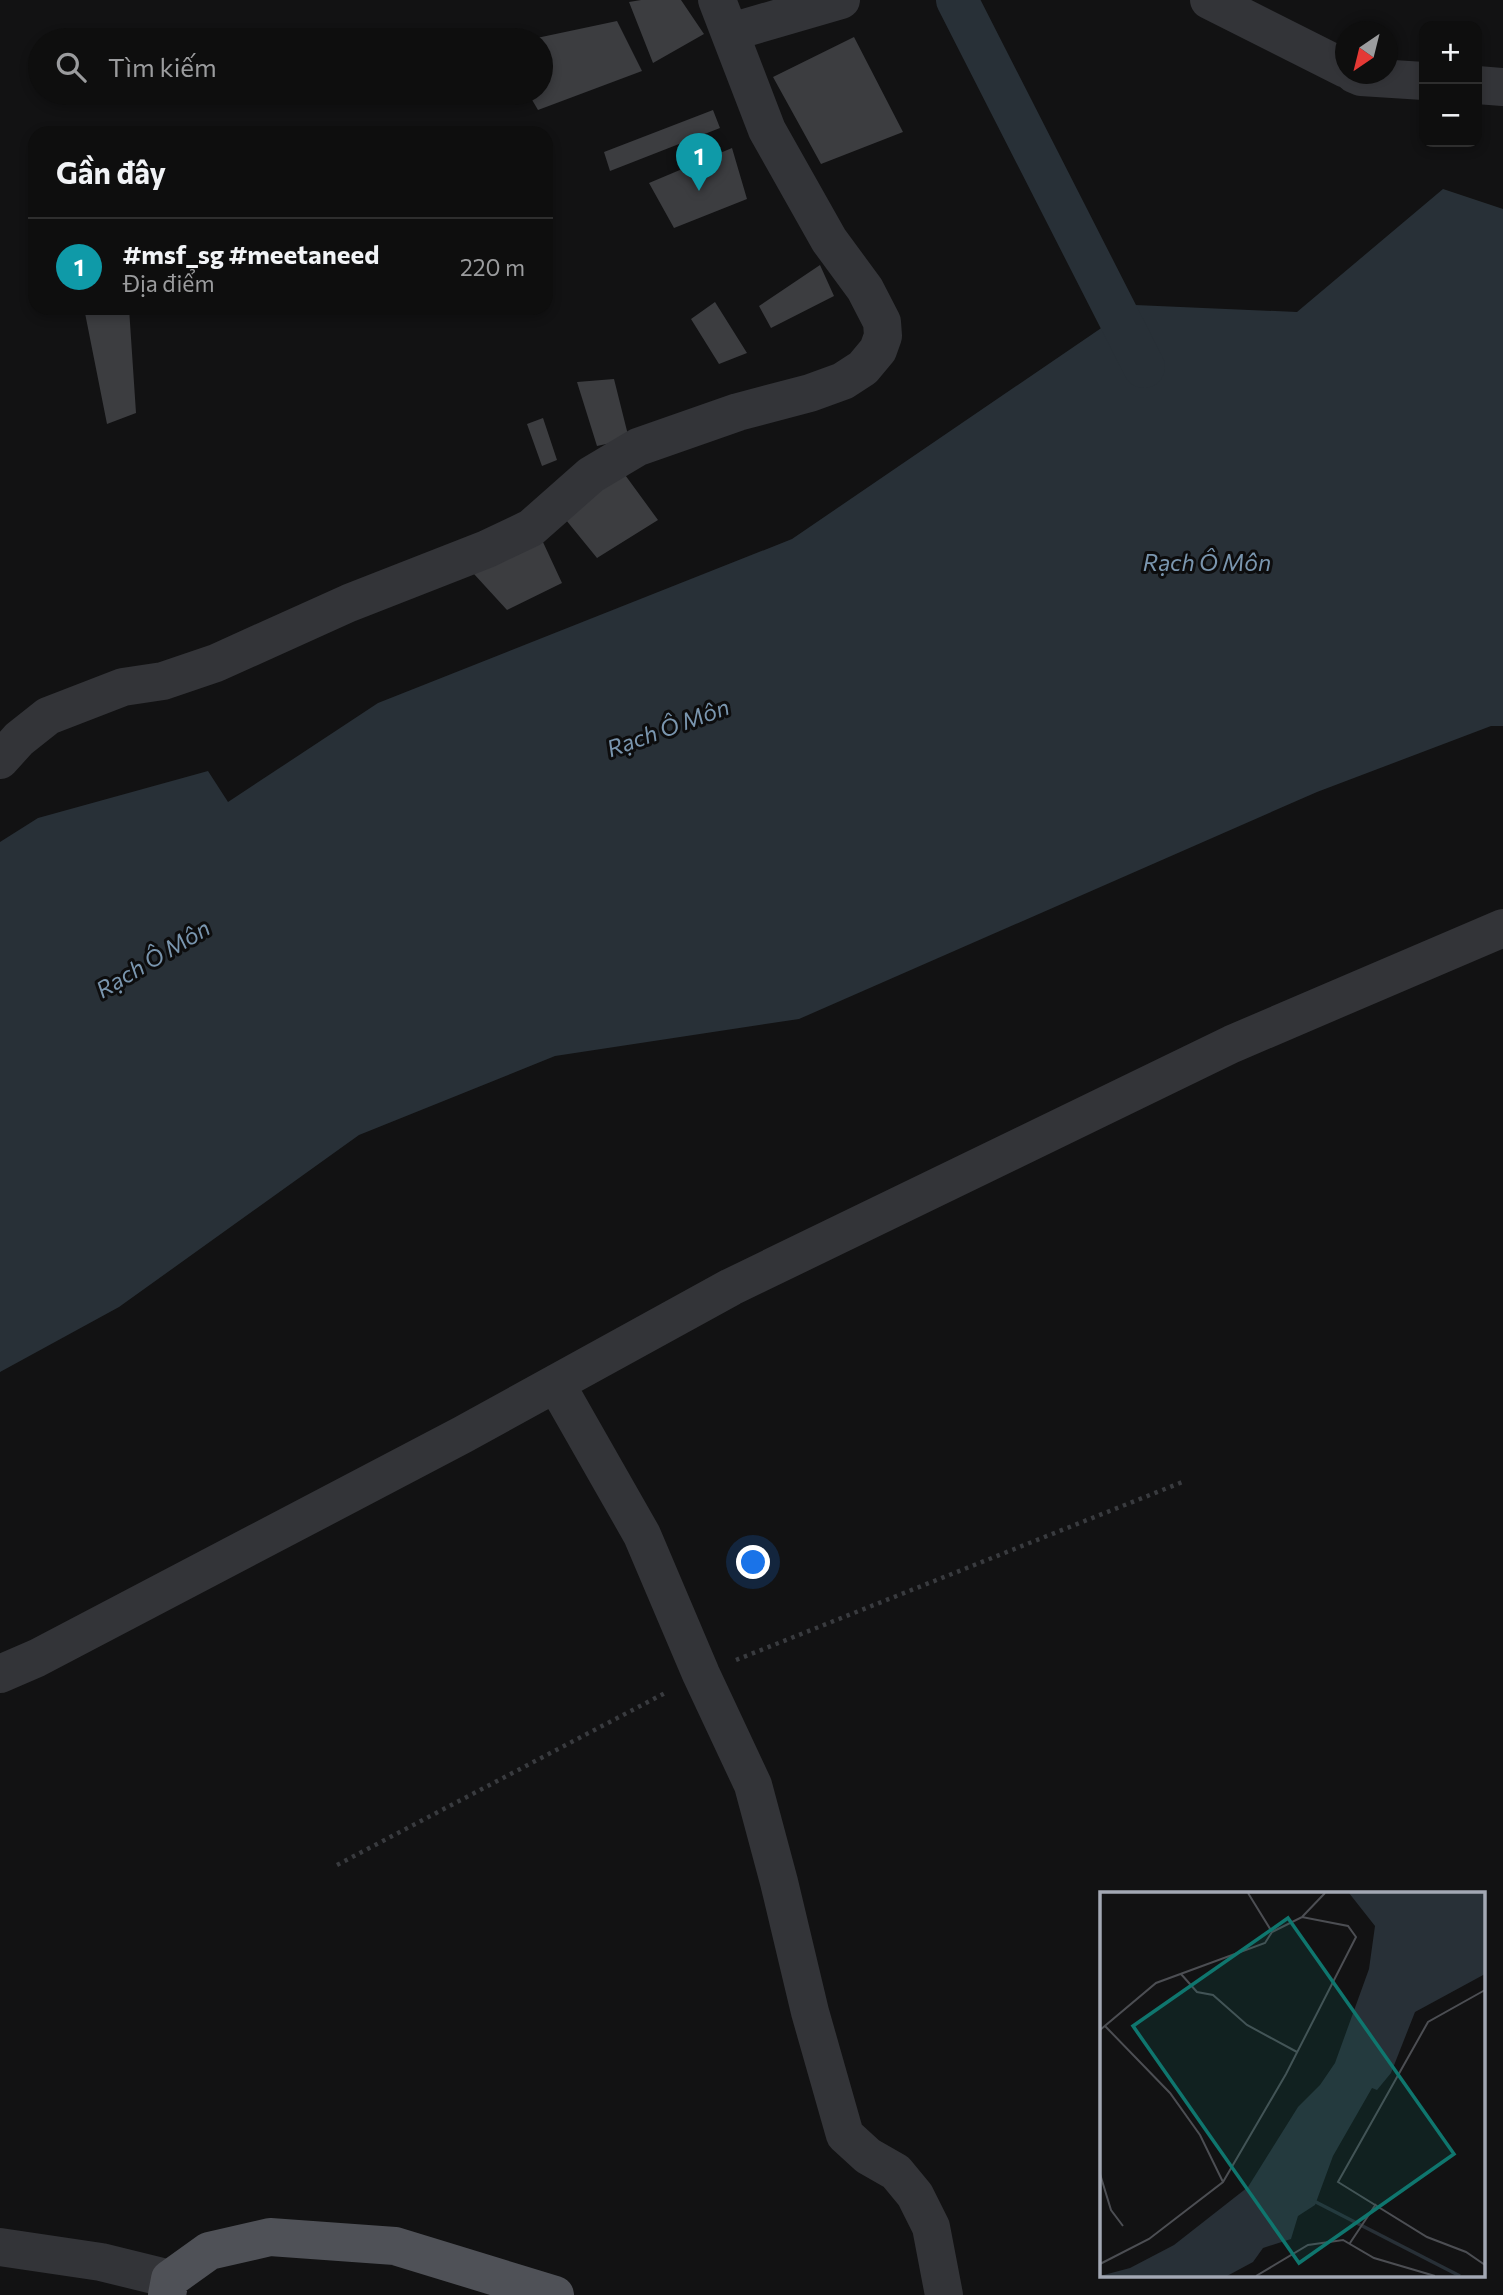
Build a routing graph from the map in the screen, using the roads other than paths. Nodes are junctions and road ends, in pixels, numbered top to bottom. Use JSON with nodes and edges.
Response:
{"nodes":[{"id":1,"x":841,"y":0,"type":"edge"},
{"id":2,"x":1209,"y":0,"type":"edge"},
{"id":3,"x":724,"y":16,"type":"edge"},
{"id":4,"x":1335,"y":63,"type":"edge"},
{"id":5,"x":1398,"y":79,"type":"edge"},
{"id":6,"x":1419,"y":81,"type":"edge"},
{"id":7,"x":1482,"y":85,"type":"edge"},
{"id":8,"x":1503,"y":87,"type":"edge"},
{"id":9,"x":0,"y":760,"type":"edge"},
{"id":10,"x":1503,"y":928,"type":"edge"},
{"id":11,"x":556,"y":1384,"type":"junction"},
{"id":12,"x":0,"y":1674,"type":"edge"},
{"id":13,"x":0,"y":2247,"type":"edge"},
{"id":14,"x":169,"y":2287,"type":"edge"},
{"id":15,"x":555,"y":2295,"type":"edge"},
{"id":16,"x":944,"y":2295,"type":"edge"}],
"edges":[{"from":1,"to":3,"type":"street"},
{"from":2,"to":4,"type":"street"},
{"from":3,"to":9,"type":"street"},
{"from":5,"to":6,"type":"street"},
{"from":7,"to":8,"type":"street"},
{"from":10,"to":11,"type":"street"},
{"from":11,"to":12,"type":"street"},
{"from":11,"to":16,"type":"street"},
{"from":13,"to":14,"type":"street"},
{"from":14,"to":15,"type":"main road"}]}
